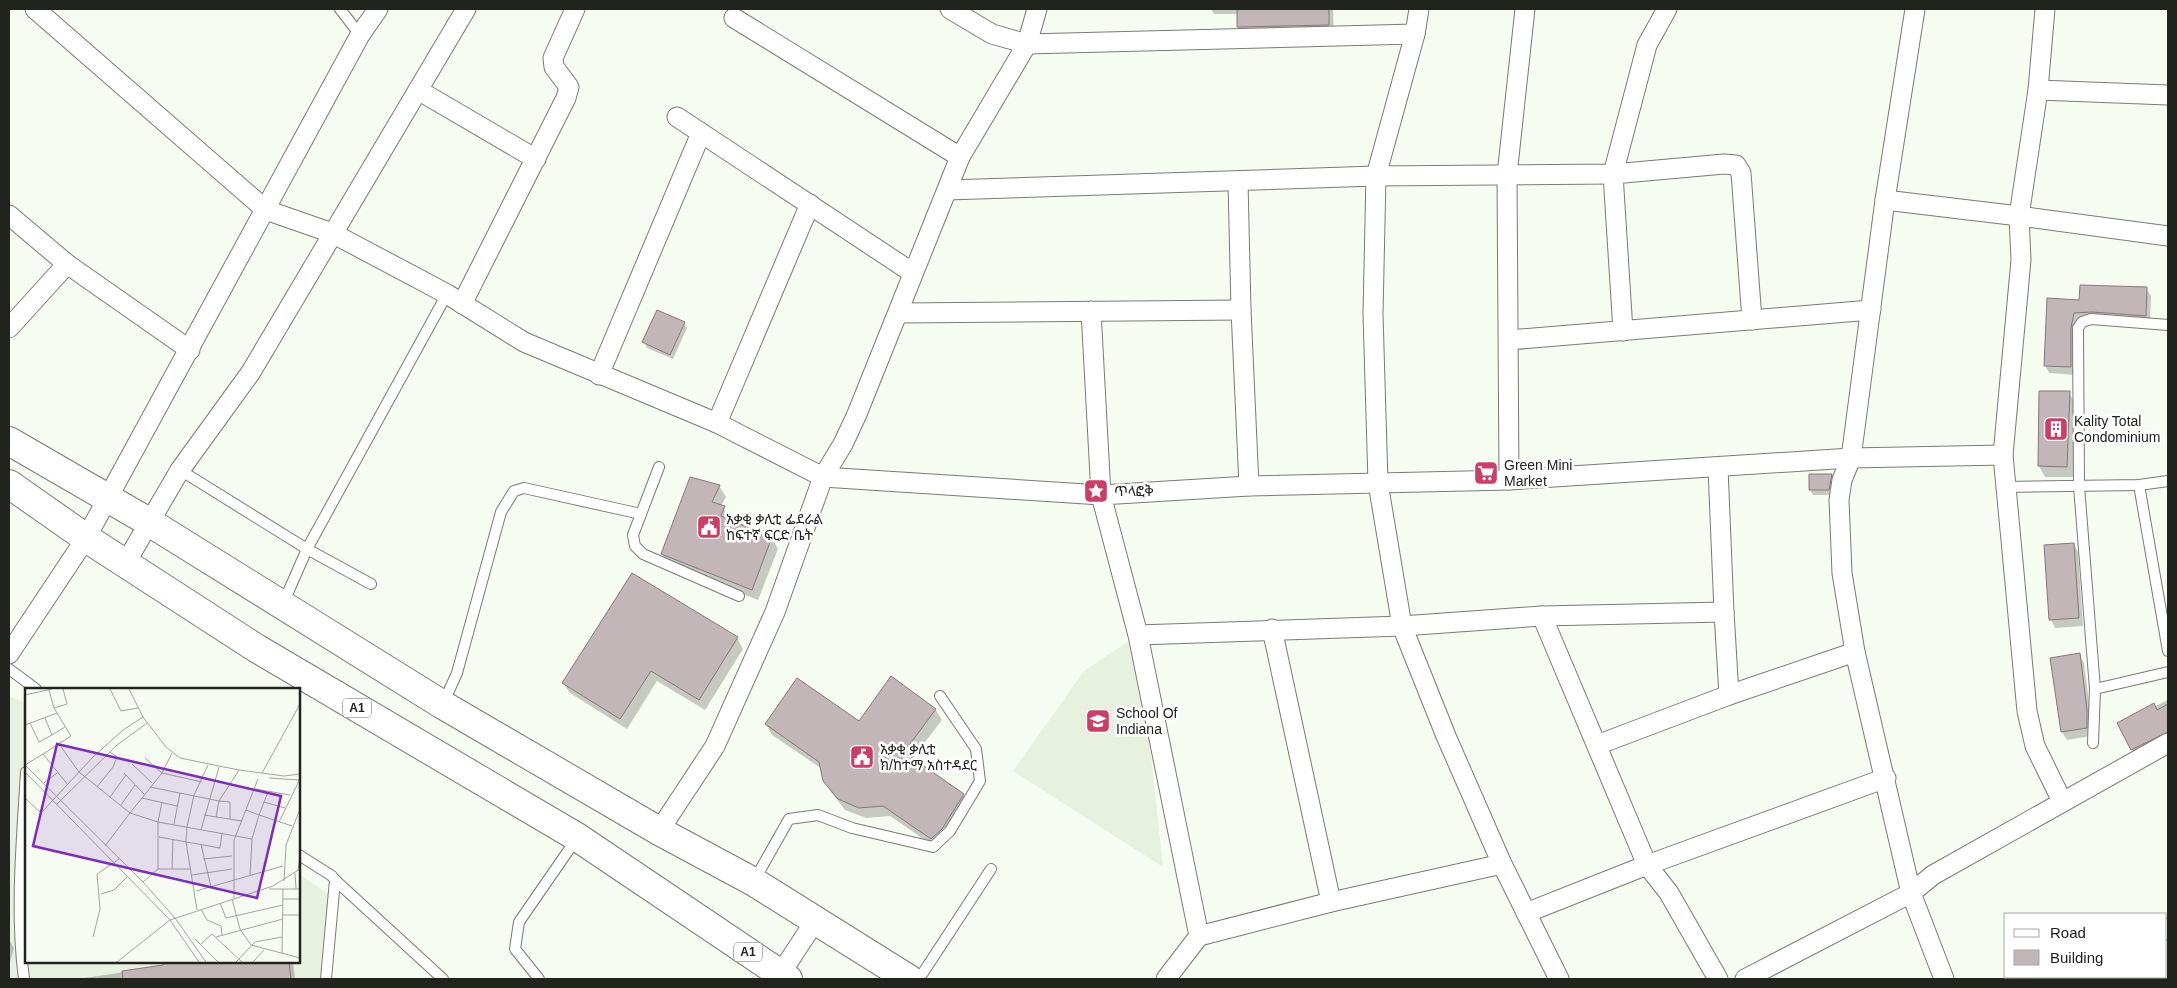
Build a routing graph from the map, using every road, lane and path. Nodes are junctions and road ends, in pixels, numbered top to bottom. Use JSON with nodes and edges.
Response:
{"nodes":[{"id":1,"x":35,"y":9,"type":"edge"},
{"id":2,"x":340,"y":9,"type":"edge"},
{"id":3,"x":378,"y":9,"type":"edge"},
{"id":4,"x":466,"y":9,"type":"edge"},
{"id":5,"x":575,"y":9,"type":"edge"},
{"id":6,"x":950,"y":9,"type":"edge"},
{"id":7,"x":1037,"y":9,"type":"edge"},
{"id":8,"x":1419,"y":9,"type":"edge"},
{"id":9,"x":1525,"y":9,"type":"edge"},
{"id":10,"x":1667,"y":9,"type":"edge"},
{"id":11,"x":1916,"y":9,"type":"edge"},
{"id":12,"x":2044,"y":9,"type":"edge"},
{"id":13,"x":734,"y":18,"type":"dead end"},
{"id":14,"x":1415,"y":34,"type":"junction"},
{"id":15,"x":360,"y":35,"type":"junction"},
{"id":16,"x":1027,"y":44,"type":"junction"},
{"id":17,"x":418,"y":90,"type":"junction"},
{"id":18,"x":2038,"y":90,"type":"junction"},
{"id":19,"x":2168,"y":95,"type":"edge"},
{"id":20,"x":677,"y":117,"type":"dead end"},
{"id":21,"x":701,"y":133,"type":"junction"},
{"id":22,"x":960,"y":157,"type":"junction"},
{"id":23,"x":536,"y":159,"type":"junction"},
{"id":24,"x":1613,"y":174,"type":"junction"},
{"id":25,"x":1507,"y":175,"type":"junction"},
{"id":26,"x":1376,"y":176,"type":"junction"},
{"id":27,"x":1238,"y":182,"type":"junction"},
{"id":28,"x":947,"y":190,"type":"junction"},
{"id":29,"x":1885,"y":200,"type":"junction"},
{"id":30,"x":810,"y":204,"type":"junction"},
{"id":31,"x":266,"y":210,"type":"junction"},
{"id":32,"x":9,"y":215,"type":"edge"},
{"id":33,"x":2019,"y":216,"type":"junction"},
{"id":34,"x":2038,"y":220,"type":"junction"},
{"id":35,"x":332,"y":233,"type":"junction"},
{"id":36,"x":2168,"y":236,"type":"edge"},
{"id":37,"x":2021,"y":249,"type":"junction"},
{"id":38,"x":67,"y":264,"type":"junction"},
{"id":39,"x":913,"y":272,"type":"junction"},
{"id":40,"x":454,"y":299,"type":"junction"},
{"id":41,"x":1241,"y":310,"type":"junction"},
{"id":42,"x":1871,"y":310,"type":"junction"},
{"id":43,"x":1091,"y":311,"type":"junction"},
{"id":44,"x":899,"y":313,"type":"junction"},
{"id":45,"x":1752,"y":320,"type":"junction"},
{"id":46,"x":2168,"y":325,"type":"edge"},
{"id":47,"x":9,"y":328,"type":"edge"},
{"id":48,"x":1623,"y":331,"type":"junction"},
{"id":49,"x":1509,"y":340,"type":"junction"},
{"id":50,"x":190,"y":350,"type":"junction"},
{"id":51,"x":599,"y":375,"type":"junction"},
{"id":52,"x":717,"y":422,"type":"junction"},
{"id":53,"x":9,"y":441,"type":"edge"},
{"id":54,"x":2003,"y":455,"type":"junction"},
{"id":55,"x":1851,"y":458,"type":"junction"},
{"id":56,"x":660,"y":467,"type":"dead end"},
{"id":57,"x":1718,"y":468,"type":"junction"},
{"id":58,"x":180,"y":470,"type":"junction"},
{"id":59,"x":823,"y":476,"type":"junction"},
{"id":60,"x":1509,"y":480,"type":"junction"},
{"id":61,"x":2168,"y":481,"type":"edge"},
{"id":62,"x":1378,"y":483,"type":"junction"},
{"id":63,"x":9,"y":484,"type":"edge"},
{"id":64,"x":2139,"y":485,"type":"junction"},
{"id":65,"x":1249,"y":486,"type":"junction"},
{"id":66,"x":2079,"y":486,"type":"junction"},
{"id":67,"x":2006,"y":487,"type":"junction"},
{"id":68,"x":1100,"y":495,"type":"junction"},
{"id":69,"x":108,"y":499,"type":"junction"},
{"id":70,"x":641,"y":514,"type":"junction"},
{"id":71,"x":149,"y":522,"type":"junction"},
{"id":72,"x":86,"y":538,"type":"junction"},
{"id":73,"x":307,"y":549,"type":"junction"},
{"id":74,"x":125,"y":564,"type":"junction"},
{"id":75,"x":371,"y":584,"type":"dead end"},
{"id":76,"x":739,"y":596,"type":"dead end"},
{"id":77,"x":283,"y":604,"type":"junction"},
{"id":78,"x":1724,"y":612,"type":"junction"},
{"id":79,"x":1542,"y":616,"type":"junction"},
{"id":80,"x":1402,"y":626,"type":"junction"},
{"id":81,"x":1272,"y":629,"type":"junction"},
{"id":82,"x":1138,"y":635,"type":"junction"},
{"id":83,"x":2168,"y":651,"type":"edge"},
{"id":84,"x":1855,"y":652,"type":"junction"},
{"id":85,"x":9,"y":654,"type":"edge"},
{"id":86,"x":9,"y":669,"type":"edge"},
{"id":87,"x":2168,"y":672,"type":"edge"},
{"id":88,"x":33,"y":688,"type":"edge"},
{"id":89,"x":2095,"y":689,"type":"junction"},
{"id":90,"x":1729,"y":695,"type":"junction"},
{"id":91,"x":940,"y":696,"type":"dead end"},
{"id":92,"x":443,"y":705,"type":"junction"},
{"id":93,"x":2093,"y":743,"type":"dead end"},
{"id":94,"x":2168,"y":743,"type":"edge"},
{"id":95,"x":1597,"y":745,"type":"junction"},
{"id":96,"x":1886,"y":778,"type":"junction"},
{"id":97,"x":2062,"y":801,"type":"junction"},
{"id":98,"x":25,"y":802,"type":"edge"},
{"id":99,"x":659,"y":831,"type":"junction"},
{"id":100,"x":577,"y":837,"type":"junction"},
{"id":101,"x":300,"y":856,"type":"edge"},
{"id":102,"x":1502,"y":864,"type":"junction"},
{"id":103,"x":1646,"y":865,"type":"junction"},
{"id":104,"x":991,"y":869,"type":"dead end"},
{"id":105,"x":334,"y":880,"type":"junction"},
{"id":106,"x":754,"y":882,"type":"junction"},
{"id":107,"x":1912,"y":893,"type":"junction"},
{"id":108,"x":1331,"y":902,"type":"junction"},
{"id":109,"x":1526,"y":914,"type":"junction"},
{"id":110,"x":815,"y":921,"type":"junction"},
{"id":111,"x":1199,"y":936,"type":"junction"},
{"id":112,"x":782,"y":978,"type":"edge"},
{"id":113,"x":24,"y":979,"type":"edge"},
{"id":114,"x":326,"y":979,"type":"edge"},
{"id":115,"x":443,"y":979,"type":"edge"},
{"id":116,"x":539,"y":979,"type":"edge"},
{"id":117,"x":909,"y":979,"type":"edge"},
{"id":118,"x":919,"y":979,"type":"edge"},
{"id":119,"x":1166,"y":979,"type":"edge"},
{"id":120,"x":1559,"y":979,"type":"edge"},
{"id":121,"x":1718,"y":979,"type":"edge"},
{"id":122,"x":1745,"y":979,"type":"edge"},
{"id":123,"x":1944,"y":979,"type":"edge"}],
"edges":[{"from":1,"to":31,"type":"street"},
{"from":2,"to":15,"type":"lane"},
{"from":3,"to":15,"type":"street"},
{"from":4,"to":17,"type":"street"},
{"from":5,"to":23,"type":"street"},
{"from":6,"to":16,"type":"street"},
{"from":7,"to":16,"type":"street"},
{"from":8,"to":14,"type":"street"},
{"from":9,"to":25,"type":"street"},
{"from":10,"to":24,"type":"street"},
{"from":11,"to":29,"type":"street"},
{"from":12,"to":18,"type":"street"},
{"from":13,"to":22,"type":"street"},
{"from":14,"to":16,"type":"street"},
{"from":14,"to":26,"type":"street"},
{"from":15,"to":31,"type":"street"},
{"from":16,"to":22,"type":"street"},
{"from":17,"to":23,"type":"street"},
{"from":17,"to":35,"type":"street"},
{"from":18,"to":19,"type":"street"},
{"from":18,"to":33,"type":"street"},
{"from":20,"to":21,"type":"street"},
{"from":21,"to":30,"type":"street"},
{"from":21,"to":51,"type":"street"},
{"from":22,"to":28,"type":"street"},
{"from":23,"to":40,"type":"street"},
{"from":24,"to":25,"type":"street"},
{"from":24,"to":45,"type":"street"},
{"from":24,"to":48,"type":"street"},
{"from":25,"to":26,"type":"street"},
{"from":25,"to":49,"type":"street"},
{"from":26,"to":27,"type":"street"},
{"from":26,"to":62,"type":"street"},
{"from":27,"to":28,"type":"street"},
{"from":27,"to":41,"type":"street"},
{"from":28,"to":39,"type":"street"},
{"from":29,"to":33,"type":"street"},
{"from":29,"to":42,"type":"street"},
{"from":30,"to":39,"type":"street"},
{"from":30,"to":52,"type":"street"},
{"from":31,"to":35,"type":"street"},
{"from":31,"to":50,"type":"street"},
{"from":32,"to":38,"type":"street"},
{"from":33,"to":34,"type":"street"},
{"from":33,"to":37,"type":"street"},
{"from":34,"to":36,"type":"street"},
{"from":34,"to":37,"type":"street"},
{"from":35,"to":40,"type":"street"},
{"from":35,"to":58,"type":"street"},
{"from":37,"to":54,"type":"street"},
{"from":38,"to":47,"type":"street"},
{"from":38,"to":50,"type":"street"},
{"from":39,"to":44,"type":"street"},
{"from":40,"to":51,"type":"street"},
{"from":40,"to":73,"type":"lane"},
{"from":41,"to":43,"type":"street"},
{"from":41,"to":65,"type":"street"},
{"from":42,"to":45,"type":"street"},
{"from":42,"to":55,"type":"street"},
{"from":43,"to":44,"type":"street"},
{"from":43,"to":68,"type":"street"},
{"from":44,"to":59,"type":"street"},
{"from":45,"to":48,"type":"street"},
{"from":46,"to":66,"type":"lane"},
{"from":48,"to":49,"type":"street"},
{"from":49,"to":60,"type":"street"},
{"from":50,"to":69,"type":"street"},
{"from":51,"to":52,"type":"street"},
{"from":52,"to":59,"type":"street"},
{"from":53,"to":69,"type":"main road"},
{"from":54,"to":55,"type":"street"},
{"from":54,"to":67,"type":"street"},
{"from":55,"to":57,"type":"street"},
{"from":55,"to":84,"type":"street"},
{"from":56,"to":70,"type":"lane"},
{"from":57,"to":60,"type":"street"},
{"from":57,"to":78,"type":"street"},
{"from":58,"to":71,"type":"street"},
{"from":58,"to":73,"type":"lane"},
{"from":59,"to":68,"type":"street"},
{"from":59,"to":99,"type":"street"},
{"from":60,"to":62,"type":"street"},
{"from":61,"to":64,"type":"lane"},
{"from":62,"to":65,"type":"street"},
{"from":62,"to":80,"type":"street"},
{"from":63,"to":72,"type":"main road","number":"A1"},
{"from":64,"to":66,"type":"lane"},
{"from":64,"to":83,"type":"lane"},
{"from":65,"to":68,"type":"street"},
{"from":66,"to":67,"type":"lane"},
{"from":66,"to":89,"type":"lane"},
{"from":67,"to":97,"type":"street"},
{"from":68,"to":82,"type":"street"},
{"from":69,"to":71,"type":"main road"},
{"from":69,"to":72,"type":"street"},
{"from":70,"to":76,"type":"lane"},
{"from":70,"to":92,"type":"lane"},
{"from":71,"to":74,"type":"street"},
{"from":71,"to":77,"type":"main road"},
{"from":72,"to":74,"type":"main road","number":"A1"},
{"from":72,"to":85,"type":"street"},
{"from":73,"to":75,"type":"lane"},
{"from":73,"to":77,"type":"lane"},
{"from":74,"to":100,"type":"main road","number":"A1"},
{"from":77,"to":92,"type":"main road"},
{"from":78,"to":79,"type":"street"},
{"from":78,"to":90,"type":"street"},
{"from":79,"to":80,"type":"street"},
{"from":79,"to":95,"type":"street"},
{"from":80,"to":81,"type":"street"},
{"from":80,"to":102,"type":"street"},
{"from":81,"to":82,"type":"street"},
{"from":81,"to":108,"type":"street"},
{"from":82,"to":111,"type":"street"},
{"from":84,"to":90,"type":"street"},
{"from":84,"to":96,"type":"street"},
{"from":86,"to":88,"type":"lane"},
{"from":87,"to":89,"type":"lane"},
{"from":89,"to":93,"type":"lane"},
{"from":90,"to":95,"type":"street"},
{"from":91,"to":106,"type":"lane"},
{"from":92,"to":99,"type":"main road"},
{"from":94,"to":97,"type":"street"},
{"from":95,"to":103,"type":"street"},
{"from":96,"to":103,"type":"street"},
{"from":96,"to":107,"type":"street"},
{"from":97,"to":107,"type":"street"},
{"from":98,"to":113,"type":"lane"},
{"from":99,"to":106,"type":"main road"},
{"from":100,"to":112,"type":"main road","number":"A1"},
{"from":100,"to":116,"type":"lane"},
{"from":101,"to":105,"type":"lane"},
{"from":102,"to":108,"type":"street"},
{"from":102,"to":109,"type":"street"},
{"from":103,"to":109,"type":"street"},
{"from":103,"to":121,"type":"street"},
{"from":104,"to":118,"type":"lane"},
{"from":105,"to":114,"type":"lane"},
{"from":105,"to":115,"type":"lane"},
{"from":106,"to":110,"type":"main road"},
{"from":107,"to":122,"type":"street"},
{"from":107,"to":123,"type":"street"},
{"from":108,"to":111,"type":"street"},
{"from":109,"to":120,"type":"street"},
{"from":110,"to":112,"type":"street"},
{"from":110,"to":117,"type":"main road"},
{"from":111,"to":119,"type":"street"}]}
